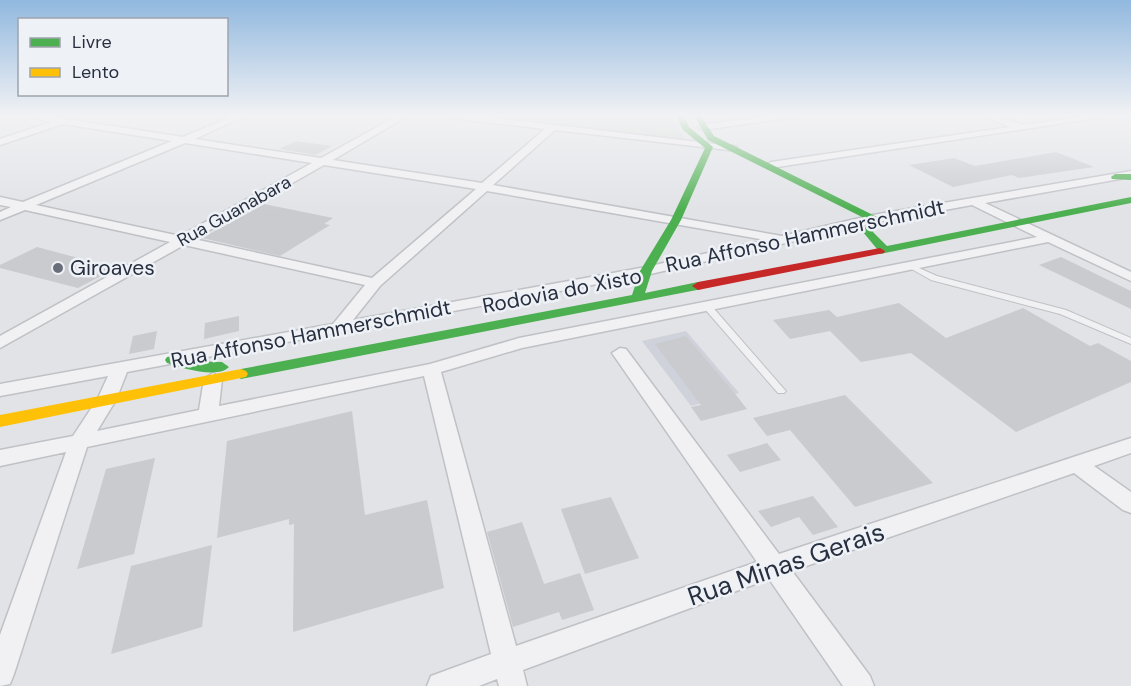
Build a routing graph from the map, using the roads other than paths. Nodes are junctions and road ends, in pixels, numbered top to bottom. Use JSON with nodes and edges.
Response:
{"nodes":[{"id":1,"x":166,"y":147,"type":"edge"},
{"id":2,"x":227,"y":147,"type":"edge"},
{"id":3,"x":348,"y":147,"type":"edge"},
{"id":4,"x":531,"y":147,"type":"edge"},
{"id":5,"x":709,"y":147,"type":"joint"},
{"id":6,"x":729,"y":147,"type":"edge"},
{"id":7,"x":893,"y":147,"type":"edge"},
{"id":8,"x":733,"y":149,"type":"junction"},
{"id":9,"x":322,"y":162,"type":"junction"},
{"id":10,"x":771,"y":165,"type":"junction"},
{"id":11,"x":1131,"y":175,"type":"edge"},
{"id":12,"x":1115,"y":177,"type":"joint"},
{"id":13,"x":485,"y":187,"type":"junction"},
{"id":14,"x":1131,"y":200,"type":"edge"},
{"id":15,"x":0,"y":201,"type":"edge"},
{"id":16,"x":972,"y":201,"type":"junction"},
{"id":17,"x":24,"y":206,"type":"junction"},
{"id":18,"x":0,"y":216,"type":"edge"},
{"id":19,"x":873,"y":219,"type":"junction"},
{"id":20,"x":675,"y":220,"type":"junction"},
{"id":21,"x":1021,"y":223,"type":"junction"},
{"id":22,"x":1051,"y":238,"type":"junction"},
{"id":23,"x":784,"y":239,"type":"junction"},
{"id":24,"x":180,"y":241,"type":"junction"},
{"id":25,"x":884,"y":250,"type":"junction"},
{"id":26,"x":910,"y":266,"type":"junction"},
{"id":27,"x":646,"y":271,"type":"junction"},
{"id":28,"x":1131,"y":277,"type":"edge"},
{"id":29,"x":375,"y":284,"type":"junction"},
{"id":30,"x":637,"y":298,"type":"junction"},
{"id":31,"x":706,"y":305,"type":"junction"},
{"id":32,"x":337,"y":329,"type":"junction"},
{"id":33,"x":1131,"y":341,"type":"edge"},
{"id":34,"x":0,"y":343,"type":"edge"},
{"id":35,"x":620,"y":353,"type":"dead end"},
{"id":36,"x":172,"y":360,"type":"junction"},
{"id":37,"x":293,"y":363,"type":"junction"},
{"id":38,"x":431,"y":369,"type":"junction"},
{"id":39,"x":119,"y":371,"type":"junction"},
{"id":40,"x":213,"y":379,"type":"junction"},
{"id":41,"x":0,"y":390,"type":"edge"},
{"id":42,"x":782,"y":392,"type":"dead end"},
{"id":43,"x":107,"y":400,"type":"junction"},
{"id":44,"x":208,"y":416,"type":"junction"},
{"id":45,"x":0,"y":421,"type":"edge"},
{"id":46,"x":79,"y":442,"type":"junction"},
{"id":47,"x":1131,"y":445,"type":"edge"},
{"id":48,"x":0,"y":458,"type":"edge"},
{"id":49,"x":1078,"y":465,"type":"junction"},
{"id":50,"x":1131,"y":504,"type":"edge"},
{"id":51,"x":775,"y":566,"type":"junction"},
{"id":52,"x":507,"y":662,"type":"junction"},
{"id":53,"x":0,"y":674,"type":"edge"},
{"id":54,"x":441,"y":686,"type":"edge"},
{"id":55,"x":513,"y":686,"type":"edge"},
{"id":56,"x":860,"y":686,"type":"edge"}],
"edges":[{"from":1,"to":17,"type":"street"},
{"from":2,"to":9,"type":"street"},
{"from":3,"to":9,"type":"street","name":"Rua Guanabara"},
{"from":4,"to":13,"type":"street"},
{"from":5,"to":8,"type":"street"},
{"from":5,"to":20,"type":"main road"},
{"from":6,"to":8,"type":"main road"},
{"from":7,"to":10,"type":"street"},
{"from":8,"to":10,"type":"main road"},
{"from":9,"to":13,"type":"street"},
{"from":9,"to":24,"type":"street","name":"Rua Guanabara"},
{"from":10,"to":19,"type":"main road"},
{"from":11,"to":12,"type":"main road"},
{"from":12,"to":16,"type":"street","name":"Rua Affonso Hammerschmidt"},
{"from":13,"to":20,"type":"street"},
{"from":13,"to":29,"type":"street"},
{"from":14,"to":21,"type":"main road","name":"Rodovia do Xisto"},
{"from":15,"to":17,"type":"street"},
{"from":16,"to":19,"type":"street","name":"Rua Affonso Hammerschmidt"},
{"from":16,"to":21,"type":"street"},
{"from":17,"to":18,"type":"street"},
{"from":17,"to":24,"type":"street"},
{"from":19,"to":23,"type":"street","name":"Rua Affonso Hammerschmidt"},
{"from":19,"to":25,"type":"main road"},
{"from":20,"to":23,"type":"street"},
{"from":20,"to":27,"type":"main road"},
{"from":21,"to":22,"type":"street"},
{"from":21,"to":25,"type":"main road","name":"Rodovia do Xisto"},
{"from":22,"to":26,"type":"street"},
{"from":22,"to":28,"type":"street"},
{"from":23,"to":27,"type":"street","name":"Rua Affonso Hammerschmidt"},
{"from":24,"to":29,"type":"street"},
{"from":24,"to":34,"type":"street","name":"Rua Guanabara"},
{"from":25,"to":26,"type":"street"},
{"from":25,"to":30,"type":"main road","name":"Rodovia do Xisto"},
{"from":26,"to":31,"type":"street"},
{"from":26,"to":33,"type":"lane"},
{"from":27,"to":30,"type":"main road"},
{"from":27,"to":32,"type":"street","name":"Rua Affonso Hammerschmidt"},
{"from":29,"to":32,"type":"street"},
{"from":30,"to":37,"type":"main road","name":"Rodovia do Xisto"},
{"from":31,"to":38,"type":"street"},
{"from":31,"to":42,"type":"lane"},
{"from":32,"to":36,"type":"street","name":"Rua Affonso Hammerschmidt"},
{"from":35,"to":51,"type":"street"},
{"from":36,"to":37,"type":"main road"},
{"from":36,"to":39,"type":"street","name":"Rua Affonso Hammerschmidt"},
{"from":37,"to":40,"type":"main road","name":"Rodovia do Xisto"},
{"from":38,"to":44,"type":"street"},
{"from":38,"to":52,"type":"street"},
{"from":39,"to":41,"type":"street","name":"Rua Affonso Hammerschmidt"},
{"from":39,"to":43,"type":"street"},
{"from":40,"to":43,"type":"main road","name":"Rodovia do Xisto"},
{"from":40,"to":44,"type":"street"},
{"from":43,"to":45,"type":"main road","name":"Rodovia do Xisto"},
{"from":43,"to":46,"type":"street"},
{"from":44,"to":46,"type":"street"},
{"from":46,"to":48,"type":"street"},
{"from":46,"to":53,"type":"street"},
{"from":47,"to":49,"type":"street","name":"Rua Minas Gerais"},
{"from":49,"to":50,"type":"street"},
{"from":49,"to":51,"type":"street","name":"Rua Minas Gerais"},
{"from":51,"to":52,"type":"street","name":"Rua Minas Gerais"},
{"from":51,"to":56,"type":"street"},
{"from":52,"to":54,"type":"street","name":"Rua Minas Gerais"},
{"from":52,"to":55,"type":"street"}]}
